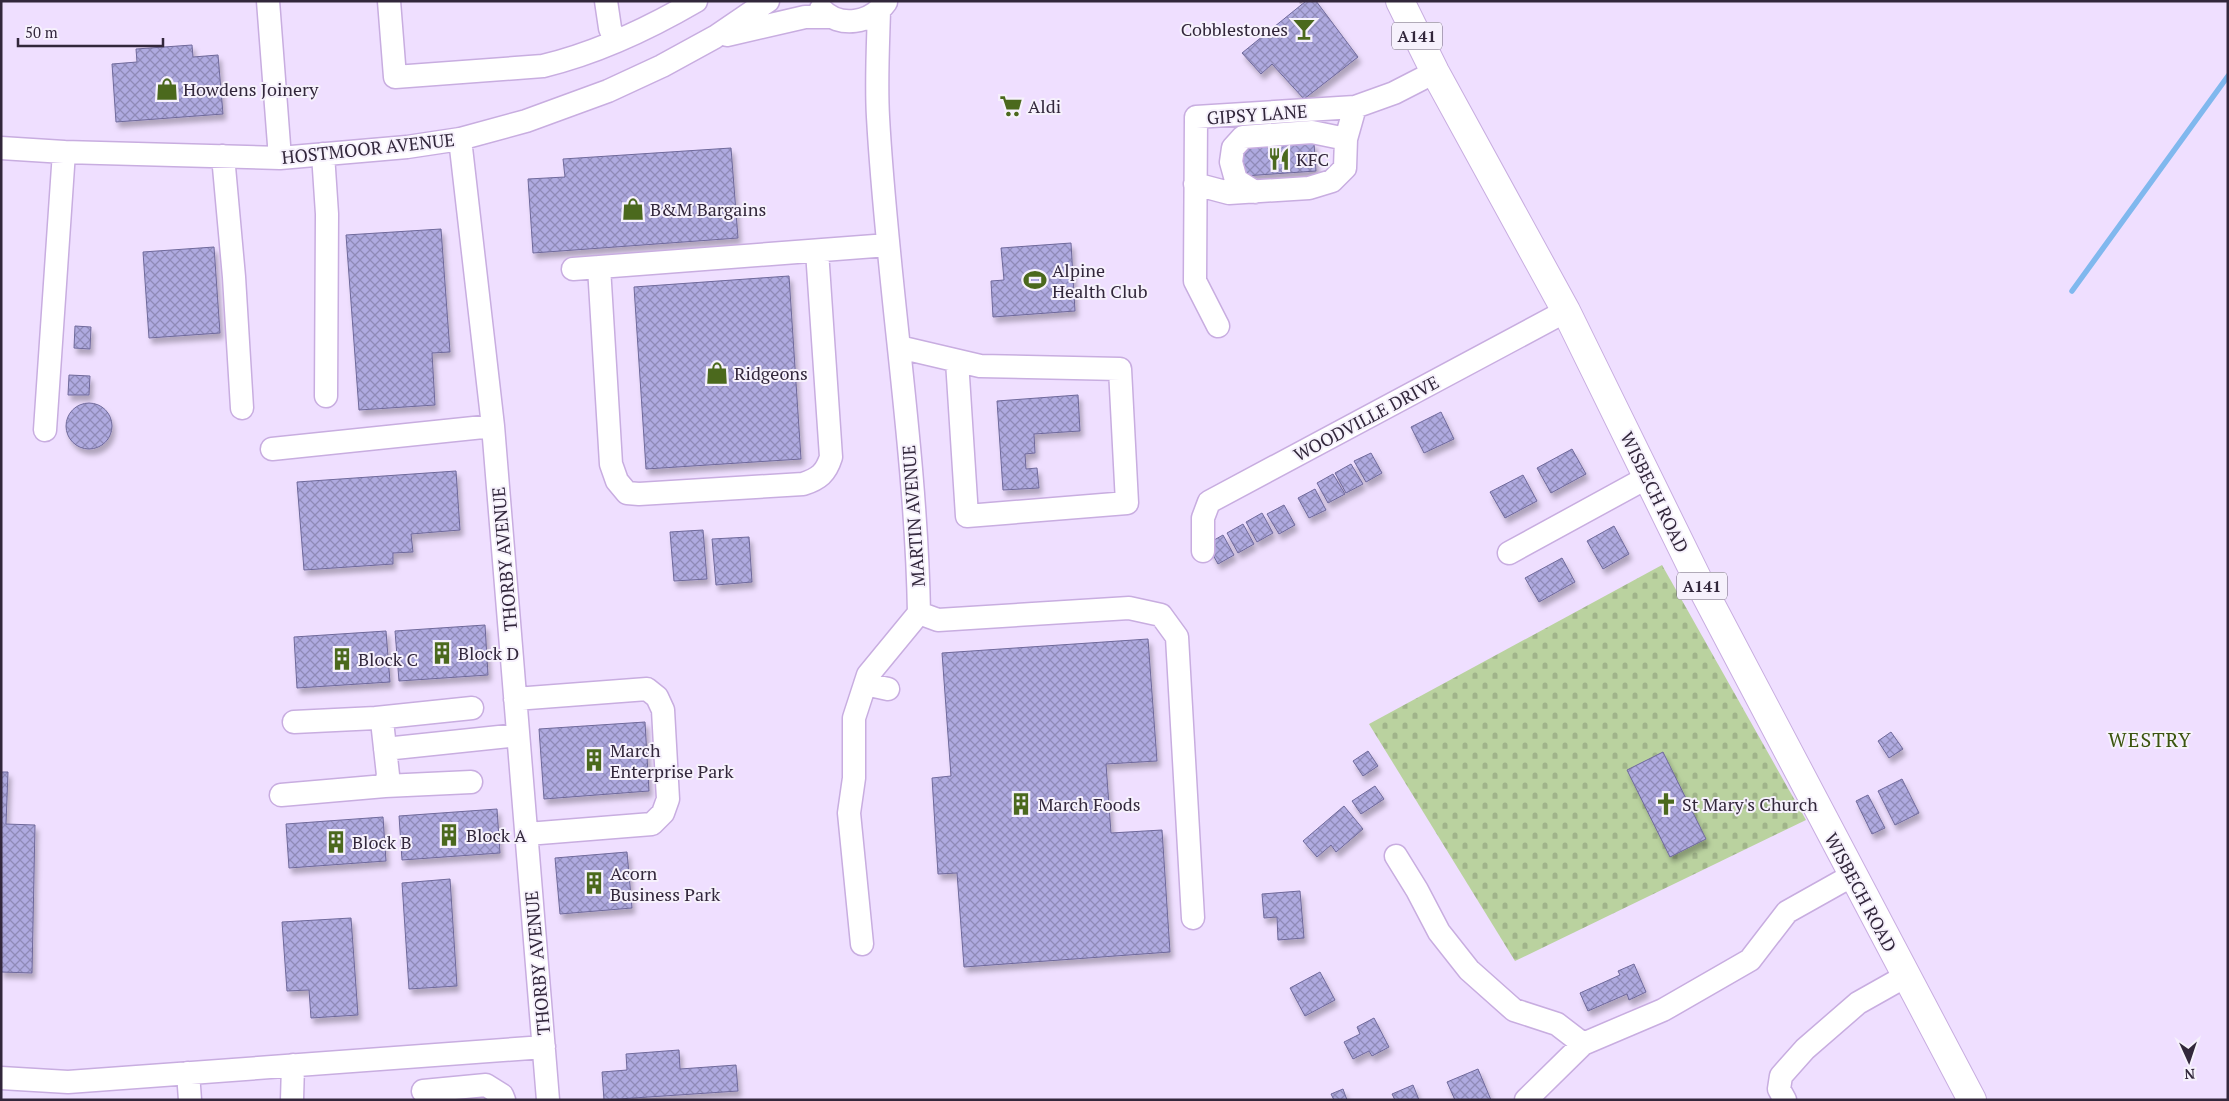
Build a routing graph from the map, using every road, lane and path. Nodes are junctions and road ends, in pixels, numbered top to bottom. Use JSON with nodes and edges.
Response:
{"nodes":[{"id":1,"x":268,"y":1,"type":"edge"},
{"id":2,"x":390,"y":1,"type":"edge"},
{"id":3,"x":606,"y":1,"type":"edge"},
{"id":4,"x":696,"y":1,"type":"edge"},
{"id":5,"x":768,"y":1,"type":"edge"},
{"id":6,"x":815,"y":1,"type":"edge"},
{"id":7,"x":1400,"y":1,"type":"edge"},
{"id":8,"x":882,"y":6,"type":"edge"},
{"id":9,"x":836,"y":18,"type":"junction"},
{"id":10,"x":716,"y":37,"type":"junction"},
{"id":11,"x":615,"y":41,"type":"junction"},
{"id":12,"x":878,"y":68,"type":"junction"},
{"id":13,"x":1435,"y":72,"type":"junction"},
{"id":14,"x":1355,"y":107,"type":"junction"},
{"id":15,"x":1346,"y":139,"type":"junction"},
{"id":16,"x":460,"y":140,"type":"junction"},
{"id":17,"x":1,"y":148,"type":"edge"},
{"id":18,"x":64,"y":152,"type":"junction"},
{"id":19,"x":323,"y":154,"type":"junction"},
{"id":20,"x":223,"y":156,"type":"junction"},
{"id":21,"x":280,"y":158,"type":"junction"},
{"id":22,"x":1195,"y":184,"type":"junction"},
{"id":23,"x":1255,"y":192,"type":"junction"},
{"id":24,"x":888,"y":245,"type":"junction"},
{"id":25,"x":817,"y":251,"type":"junction"},
{"id":26,"x":598,"y":267,"type":"junction"},
{"id":27,"x":573,"y":269,"type":"dead end"},
{"id":28,"x":1566,"y":311,"type":"junction"},
{"id":29,"x":1218,"y":326,"type":"dead end"},
{"id":30,"x":898,"y":347,"type":"junction"},
{"id":31,"x":957,"y":361,"type":"junction"},
{"id":32,"x":326,"y":396,"type":"dead end"},
{"id":33,"x":242,"y":408,"type":"dead end"},
{"id":34,"x":493,"y":426,"type":"junction"},
{"id":35,"x":45,"y":430,"type":"dead end"},
{"id":36,"x":272,"y":449,"type":"dead end"},
{"id":37,"x":1648,"y":477,"type":"junction"},
{"id":38,"x":1203,"y":551,"type":"dead end"},
{"id":39,"x":1509,"y":553,"type":"dead end"},
{"id":40,"x":919,"y":613,"type":"junction"},
{"id":41,"x":865,"y":684,"type":"junction"},
{"id":42,"x":888,"y":689,"type":"dead end"},
{"id":43,"x":516,"y":699,"type":"junction"},
{"id":44,"x":472,"y":708,"type":"dead end"},
{"id":45,"x":376,"y":718,"type":"junction"},
{"id":46,"x":294,"y":722,"type":"dead end"},
{"id":47,"x":518,"y":735,"type":"junction"},
{"id":48,"x":385,"y":749,"type":"junction"},
{"id":49,"x":471,"y":782,"type":"dead end"},
{"id":50,"x":385,"y":786,"type":"junction"},
{"id":51,"x":281,"y":795,"type":"dead end"},
{"id":52,"x":527,"y":834,"type":"junction"},
{"id":53,"x":1396,"y":856,"type":"dead end"},
{"id":54,"x":1852,"y":875,"type":"junction"},
{"id":55,"x":1193,"y":918,"type":"dead end"},
{"id":56,"x":862,"y":944,"type":"dead end"},
{"id":57,"x":1906,"y":976,"type":"junction"},
{"id":58,"x":1583,"y":1044,"type":"junction"},
{"id":59,"x":544,"y":1046,"type":"junction"},
{"id":60,"x":463,"y":1052,"type":"junction"},
{"id":61,"x":293,"y":1065,"type":"junction"},
{"id":62,"x":188,"y":1073,"type":"junction"},
{"id":63,"x":1,"y":1078,"type":"edge"},
{"id":64,"x":464,"y":1087,"type":"junction"},
{"id":65,"x":424,"y":1091,"type":"dead end"},
{"id":66,"x":190,"y":1100,"type":"edge"},
{"id":67,"x":292,"y":1100,"type":"edge"},
{"id":68,"x":504,"y":1100,"type":"edge"},
{"id":69,"x":548,"y":1100,"type":"edge"},
{"id":70,"x":1526,"y":1100,"type":"edge"},
{"id":71,"x":1785,"y":1100,"type":"edge"},
{"id":72,"x":1972,"y":1100,"type":"edge"}],
"edges":[{"from":1,"to":21,"type":"street"},
{"from":2,"to":11,"type":"street"},
{"from":3,"to":11,"type":"street"},
{"from":4,"to":11,"type":"street"},
{"from":5,"to":10,"type":"street","name":"HOSTMOOR AVENUE"},
{"from":6,"to":9,"type":"street","name":"MARTIN AVENUE"},
{"from":7,"to":13,"type":"highway","number":"A141"},
{"from":8,"to":9,"type":"street","name":"HOSTMOOR AVENUE"},
{"from":8,"to":12,"type":"street","name":"MARTIN AVENUE"},
{"from":9,"to":10,"type":"street","name":"HOSTMOOR AVENUE"},
{"from":9,"to":12,"type":"street","name":"MARTIN AVENUE"},
{"from":10,"to":16,"type":"street","name":"HOSTMOOR AVENUE"},
{"from":12,"to":24,"type":"street","name":"MARTIN AVENUE"},
{"from":13,"to":14,"type":"street","name":"GIPSY LANE"},
{"from":13,"to":28,"type":"highway","name":"WISBECH ROAD","number":"A141"},
{"from":14,"to":15,"type":"street"},
{"from":14,"to":22,"type":"street","name":"GIPSY LANE"},
{"from":15,"to":23,"type":"street"},
{"from":15,"to":23,"type":"street"},
{"from":16,"to":19,"type":"street","name":"HOSTMOOR AVENUE"},
{"from":16,"to":34,"type":"street","name":"THORBY AVENUE"},
{"from":17,"to":18,"type":"street","name":"HOSTMOOR AVENUE"},
{"from":18,"to":20,"type":"street","name":"HOSTMOOR AVENUE"},
{"from":18,"to":35,"type":"street"},
{"from":19,"to":21,"type":"street","name":"HOSTMOOR AVENUE"},
{"from":19,"to":32,"type":"street"},
{"from":20,"to":21,"type":"street","name":"HOSTMOOR AVENUE"},
{"from":20,"to":33,"type":"street"},
{"from":22,"to":23,"type":"street"},
{"from":22,"to":29,"type":"street","name":"GIPSY LANE"},
{"from":24,"to":25,"type":"street"},
{"from":24,"to":30,"type":"street","name":"MARTIN AVENUE"},
{"from":25,"to":26,"type":"street"},
{"from":25,"to":26,"type":"street"},
{"from":26,"to":27,"type":"street"},
{"from":28,"to":37,"type":"highway","name":"WISBECH ROAD","number":"A141"},
{"from":28,"to":38,"type":"street","name":"WOODVILLE DRIVE"},
{"from":30,"to":31,"type":"street"},
{"from":30,"to":40,"type":"street","name":"MARTIN AVENUE"},
{"from":31,"to":31,"type":"street"},
{"from":34,"to":36,"type":"street"},
{"from":34,"to":43,"type":"street","name":"THORBY AVENUE"},
{"from":37,"to":39,"type":"street"},
{"from":37,"to":54,"type":"highway","name":"WISBECH ROAD","number":"A141"},
{"from":40,"to":41,"type":"street","name":"MARTIN AVENUE"},
{"from":40,"to":55,"type":"street"},
{"from":41,"to":42,"type":"street"},
{"from":41,"to":56,"type":"street","name":"MARTIN AVENUE"},
{"from":43,"to":47,"type":"street","name":"THORBY AVENUE"},
{"from":43,"to":52,"type":"street"},
{"from":44,"to":45,"type":"street"},
{"from":45,"to":46,"type":"street"},
{"from":45,"to":48,"type":"street"},
{"from":47,"to":48,"type":"street"},
{"from":47,"to":52,"type":"street","name":"THORBY AVENUE"},
{"from":48,"to":50,"type":"street"},
{"from":49,"to":50,"type":"street"},
{"from":50,"to":51,"type":"street"},
{"from":52,"to":59,"type":"street","name":"THORBY AVENUE"},
{"from":53,"to":58,"type":"street"},
{"from":54,"to":57,"type":"highway","name":"WISBECH ROAD","number":"A141"},
{"from":54,"to":58,"type":"street"},
{"from":57,"to":71,"type":"street"},
{"from":57,"to":72,"type":"highway","name":"WISBECH ROAD","number":"A141"},
{"from":58,"to":70,"type":"street"},
{"from":59,"to":60,"type":"street"},
{"from":59,"to":69,"type":"street","name":"THORBY AVENUE"},
{"from":60,"to":61,"type":"street"},
{"from":60,"to":64,"type":"street"},
{"from":61,"to":62,"type":"street"},
{"from":61,"to":67,"type":"street"},
{"from":62,"to":63,"type":"street"},
{"from":62,"to":66,"type":"street"},
{"from":64,"to":65,"type":"street"},
{"from":64,"to":68,"type":"street"}]}
